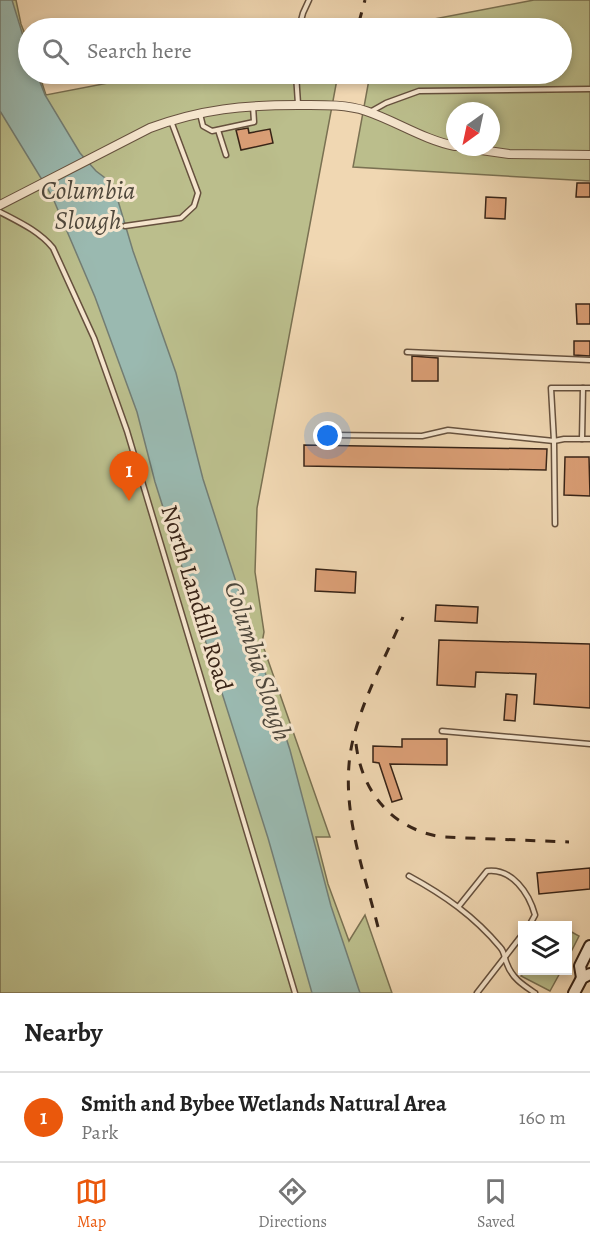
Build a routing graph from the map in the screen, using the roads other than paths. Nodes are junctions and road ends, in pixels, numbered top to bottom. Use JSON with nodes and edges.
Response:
{"nodes":[{"id":1,"x":309,"y":0,"type":"edge"},
{"id":2,"x":302,"y":18,"type":"edge"},
{"id":3,"x":297,"y":84,"type":"edge"},
{"id":4,"x":590,"y":89,"type":"edge"},
{"id":5,"x":253,"y":105,"type":"junction"},
{"id":6,"x":298,"y":105,"type":"junction"},
{"id":7,"x":369,"y":112,"type":"junction"},
{"id":8,"x":199,"y":113,"type":"junction"},
{"id":9,"x":171,"y":120,"type":"junction"},
{"id":10,"x":218,"y":130,"type":"junction"},
{"id":11,"x":446,"y":143,"type":"edge"},
{"id":12,"x":500,"y":153,"type":"edge"},
{"id":13,"x":226,"y":155,"type":"dead end"},
{"id":14,"x":590,"y":155,"type":"edge"},
{"id":15,"x":0,"y":205,"type":"edge"},
{"id":16,"x":0,"y":212,"type":"edge"},
{"id":17,"x":125,"y":226,"type":"dead end"},
{"id":18,"x":407,"y":352,"type":"dead end"},
{"id":19,"x":590,"y":360,"type":"edge"},
{"id":20,"x":583,"y":388,"type":"junction"},
{"id":21,"x":590,"y":388,"type":"edge"},
{"id":22,"x":331,"y":435,"type":"dead end"},
{"id":23,"x":582,"y":439,"type":"junction"},
{"id":24,"x":590,"y":439,"type":"edge"},
{"id":25,"x":554,"y":441,"type":"junction"},
{"id":26,"x":555,"y":524,"type":"dead end"},
{"id":27,"x":442,"y":731,"type":"dead end"},
{"id":28,"x":590,"y":744,"type":"edge"},
{"id":29,"x":410,"y":876,"type":"dead end"},
{"id":30,"x":459,"y":906,"type":"junction"},
{"id":31,"x":532,"y":921,"type":"edge"},
{"id":32,"x":518,"y":940,"type":"edge"},
{"id":33,"x":590,"y":946,"type":"edge"},
{"id":34,"x":505,"y":957,"type":"junction"},
{"id":35,"x":586,"y":976,"type":"edge"},
{"id":36,"x":295,"y":993,"type":"edge"},
{"id":37,"x":477,"y":993,"type":"edge"},
{"id":38,"x":535,"y":993,"type":"edge"},
{"id":39,"x":574,"y":993,"type":"edge"}],
"edges":[{"from":1,"to":2,"type":"lane"},
{"from":3,"to":6,"type":"lane"},
{"from":4,"to":7,"type":"lane"},
{"from":5,"to":6,"type":"street"},
{"from":5,"to":8,"type":"street"},
{"from":5,"to":10,"type":"lane"},
{"from":6,"to":7,"type":"street"},
{"from":7,"to":11,"type":"street"},
{"from":8,"to":9,"type":"street"},
{"from":8,"to":10,"type":"lane"},
{"from":9,"to":15,"type":"street"},
{"from":9,"to":17,"type":"lane"},
{"from":10,"to":13,"type":"lane"},
{"from":12,"to":14,"type":"street"},
{"from":16,"to":36,"type":"lane","name":"North Landfill Road"},
{"from":18,"to":19,"type":"lane"},
{"from":20,"to":21,"type":"lane"},
{"from":20,"to":23,"type":"lane"},
{"from":20,"to":25,"type":"lane"},
{"from":22,"to":25,"type":"lane"},
{"from":23,"to":24,"type":"lane"},
{"from":23,"to":25,"type":"lane"},
{"from":25,"to":26,"type":"lane"},
{"from":27,"to":28,"type":"lane"},
{"from":29,"to":30,"type":"lane"},
{"from":30,"to":31,"type":"lane"},
{"from":30,"to":34,"type":"lane"},
{"from":32,"to":34,"type":"lane"},
{"from":33,"to":35,"type":"main road"},
{"from":34,"to":37,"type":"lane"},
{"from":34,"to":38,"type":"lane"},
{"from":35,"to":39,"type":"main road"}]}
